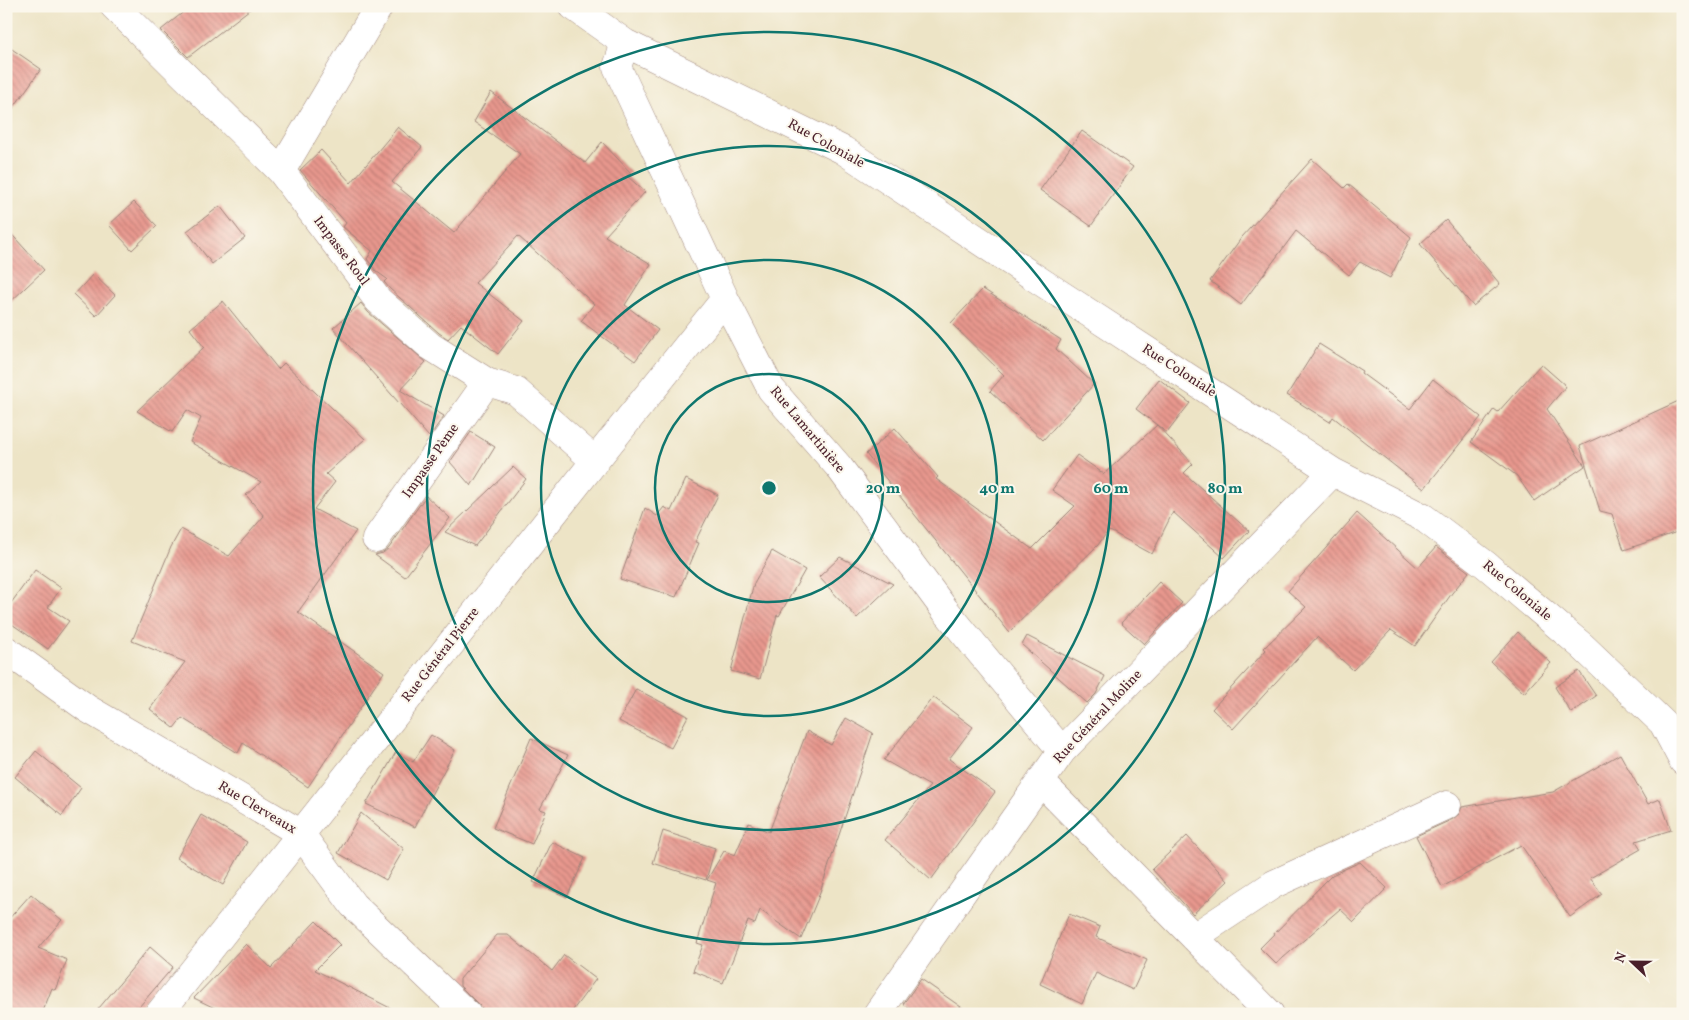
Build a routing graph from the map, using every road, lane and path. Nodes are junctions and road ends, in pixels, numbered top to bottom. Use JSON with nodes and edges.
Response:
{"nodes":[{"id":1,"x":114,"y":6,"type":"edge"},
{"id":2,"x":379,"y":6,"type":"edge"},
{"id":3,"x":573,"y":6,"type":"edge"},
{"id":4,"x":625,"y":43,"type":"junction"},
{"id":5,"x":281,"y":171,"type":"junction"},
{"id":6,"x":725,"y":299,"type":"junction"},
{"id":7,"x":487,"y":382,"type":"junction"},
{"id":8,"x":594,"y":461,"type":"junction"},
{"id":9,"x":1333,"y":472,"type":"junction"},
{"id":10,"x":376,"y":539,"type":"dead end"},
{"id":11,"x":6,"y":650,"type":"edge"},
{"id":12,"x":1062,"y":752,"type":"junction"},
{"id":13,"x":1683,"y":762,"type":"edge"},
{"id":14,"x":1041,"y":782,"type":"junction"},
{"id":15,"x":1447,"y":805,"type":"dead end"},
{"id":16,"x":300,"y":833,"type":"junction"},
{"id":17,"x":1194,"y":937,"type":"junction"},
{"id":18,"x":159,"y":1014,"type":"edge"},
{"id":19,"x":467,"y":1014,"type":"edge"},
{"id":20,"x":877,"y":1014,"type":"edge"},
{"id":21,"x":1270,"y":1014,"type":"edge"}],
"edges":[{"from":1,"to":5,"type":"street","name":"Impasse Roul"},
{"from":2,"to":5,"type":"street"},
{"from":3,"to":4,"type":"street"},
{"from":4,"to":6,"type":"street","name":"Rue Lamartinière"},
{"from":4,"to":9,"type":"street","name":"Rue Coloniale"},
{"from":5,"to":7,"type":"street","name":"Impasse Roul"},
{"from":6,"to":8,"type":"street","name":"Rue Général Pierre"},
{"from":6,"to":12,"type":"street","name":"Rue Lamartinière"},
{"from":7,"to":8,"type":"street","name":"Impasse Roul"},
{"from":7,"to":10,"type":"street","name":"Impasse Pème"},
{"from":8,"to":16,"type":"street","name":"Rue Général Pierre"},
{"from":9,"to":12,"type":"street","name":"Rue Général Moline"},
{"from":9,"to":13,"type":"street","name":"Rue Coloniale"},
{"from":11,"to":16,"type":"street","name":"Rue Clerveaux"},
{"from":12,"to":14,"type":"street","name":"Rue Général Moline"},
{"from":14,"to":17,"type":"street"},
{"from":14,"to":20,"type":"street","name":"Rue Général Moline"},
{"from":15,"to":17,"type":"street"},
{"from":16,"to":18,"type":"street","name":"Rue Général Pierre"},
{"from":16,"to":19,"type":"street","name":"Rue Clerveaux"},
{"from":17,"to":21,"type":"street"}]}
